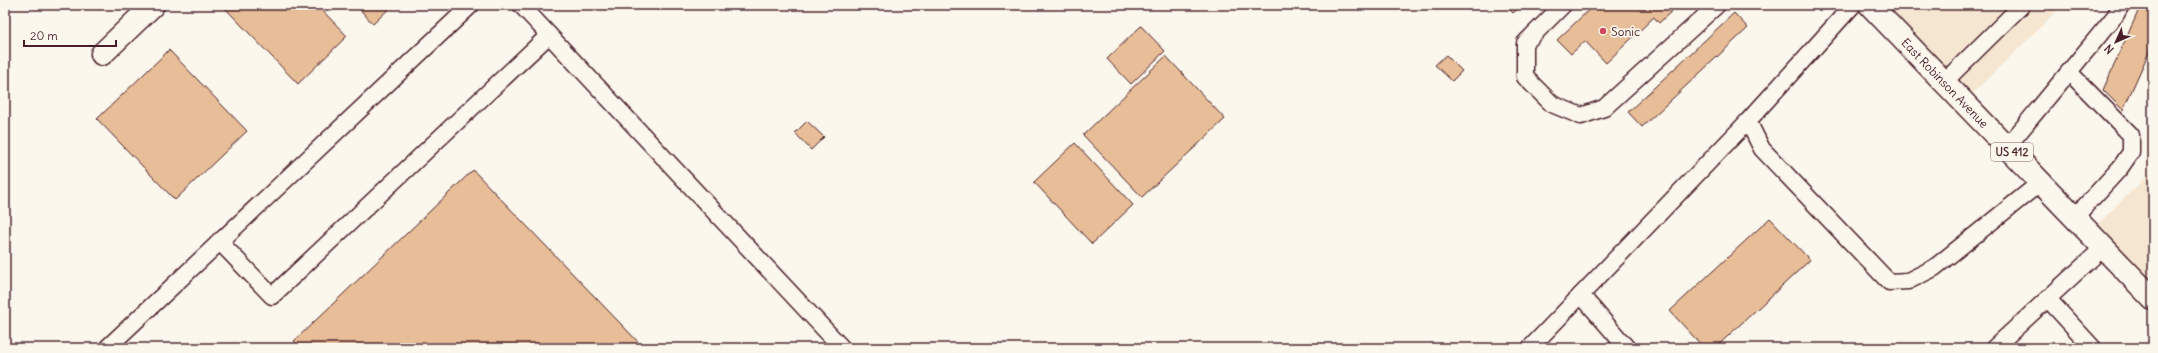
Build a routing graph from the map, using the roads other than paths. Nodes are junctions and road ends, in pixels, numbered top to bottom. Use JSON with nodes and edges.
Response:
{"nodes":[{"id":1,"x":153,"y":5,"type":"edge"},
{"id":2,"x":471,"y":5,"type":"edge"},
{"id":3,"x":520,"y":5,"type":"edge"},
{"id":4,"x":1563,"y":5,"type":"edge"},
{"id":5,"x":1718,"y":5,"type":"edge"},
{"id":6,"x":1853,"y":5,"type":"edge"},
{"id":7,"x":1870,"y":5,"type":"edge"},
{"id":8,"x":2022,"y":5,"type":"edge"},
{"id":9,"x":2122,"y":5,"type":"edge"},
{"id":10,"x":549,"y":35,"type":"junction"},
{"id":11,"x":102,"y":54,"type":"dead end"},
{"id":12,"x":2069,"y":72,"type":"junction"},
{"id":13,"x":1944,"y":82,"type":"junction"},
{"id":14,"x":1748,"y":121,"type":"junction"},
{"id":15,"x":2007,"y":147,"type":"junction"},
{"id":16,"x":2041,"y":182,"type":"junction"},
{"id":17,"x":2075,"y":217,"type":"junction"},
{"id":18,"x":219,"y":241,"type":"junction"},
{"id":19,"x":2104,"y":248,"type":"junction"},
{"id":20,"x":1581,"y":295,"type":"junction"},
{"id":21,"x":2048,"y":299,"type":"junction"},
{"id":22,"x":2153,"y":299,"type":"edge"},
{"id":23,"x":107,"y":348,"type":"edge"},
{"id":24,"x":842,"y":348,"type":"edge"},
{"id":25,"x":1530,"y":348,"type":"edge"},
{"id":26,"x":1627,"y":348,"type":"edge"},
{"id":27,"x":1994,"y":348,"type":"edge"},
{"id":28,"x":2093,"y":348,"type":"edge"}],
"edges":[{"from":1,"to":11,"type":"main road"},
{"from":2,"to":18,"type":"lane"},
{"from":3,"to":10,"type":"lane"},
{"from":4,"to":5,"type":"lane"},
{"from":6,"to":14,"type":"lane"},
{"from":7,"to":13,"type":"main road","name":"East Robinson Avenue","number":"US 412"},
{"from":8,"to":13,"type":"lane"},
{"from":9,"to":12,"type":"lane"},
{"from":10,"to":18,"type":"lane"},
{"from":10,"to":24,"type":"lane"},
{"from":12,"to":15,"type":"lane"},
{"from":12,"to":17,"type":"lane"},
{"from":13,"to":15,"type":"main road","name":"East Robinson Avenue","number":"US 412"},
{"from":14,"to":16,"type":"lane"},
{"from":14,"to":20,"type":"lane"},
{"from":15,"to":16,"type":"main road","name":"East Robinson Avenue","number":"US 412"},
{"from":16,"to":17,"type":"main road","name":"East Robinson Avenue","number":"US 412"},
{"from":17,"to":19,"type":"main road","name":"East Robinson Avenue","number":"US 412"},
{"from":18,"to":23,"type":"lane"},
{"from":19,"to":21,"type":"lane"},
{"from":19,"to":22,"type":"main road","name":"East Robinson Avenue","number":"US 412"},
{"from":20,"to":25,"type":"lane"},
{"from":20,"to":26,"type":"lane"},
{"from":21,"to":27,"type":"lane"},
{"from":21,"to":28,"type":"lane"}]}
